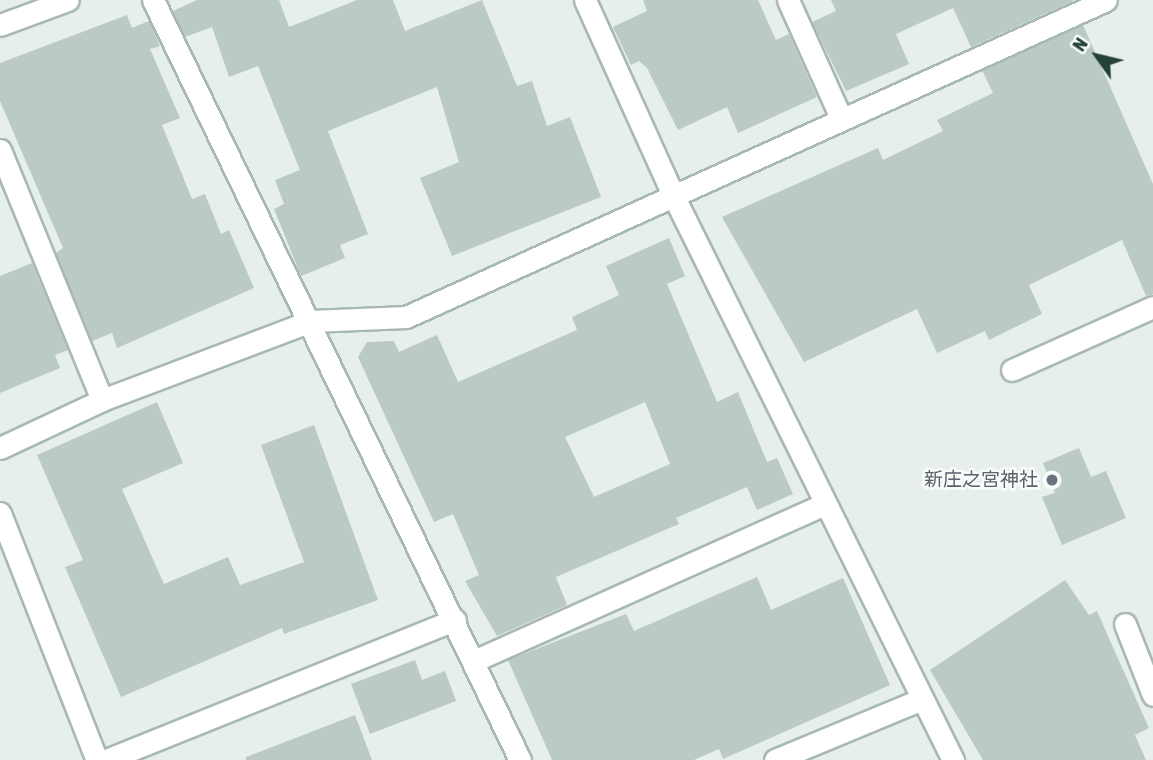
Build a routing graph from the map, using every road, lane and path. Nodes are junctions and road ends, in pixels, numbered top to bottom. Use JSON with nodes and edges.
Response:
{"nodes":[{"id":1,"x":68,"y":0,"type":"edge"},
{"id":2,"x":153,"y":0,"type":"edge"},
{"id":3,"x":584,"y":0,"type":"edge"},
{"id":4,"x":788,"y":0,"type":"edge"},
{"id":5,"x":1106,"y":0,"type":"edge"},
{"id":6,"x":0,"y":25,"type":"edge"},
{"id":7,"x":841,"y":118,"type":"junction"},
{"id":8,"x":0,"y":150,"type":"edge"},
{"id":9,"x":673,"y":195,"type":"junction"},
{"id":10,"x":1153,"y":307,"type":"edge"},
{"id":11,"x":311,"y":321,"type":"junction"},
{"id":12,"x":1012,"y":370,"type":"dead end"},
{"id":13,"x":102,"y":400,"type":"junction"},
{"id":14,"x":0,"y":448,"type":"edge"},
{"id":15,"x":824,"y":504,"type":"junction"},
{"id":16,"x":0,"y":513,"type":"edge"},
{"id":17,"x":455,"y":620,"type":"junction"},
{"id":18,"x":1125,"y":624,"type":"dead end"},
{"id":19,"x":476,"y":660,"type":"junction"},
{"id":20,"x":1153,"y":695,"type":"edge"},
{"id":21,"x":922,"y":699,"type":"junction"},
{"id":22,"x":97,"y":760,"type":"edge"},
{"id":23,"x":106,"y":760,"type":"edge"},
{"id":24,"x":520,"y":760,"type":"edge"},
{"id":25,"x":775,"y":760,"type":"edge"},
{"id":26,"x":953,"y":760,"type":"edge"}],
"edges":[{"from":1,"to":6,"type":"street"},
{"from":2,"to":11,"type":"street"},
{"from":3,"to":9,"type":"street"},
{"from":4,"to":7,"type":"street"},
{"from":5,"to":7,"type":"street"},
{"from":7,"to":9,"type":"street"},
{"from":8,"to":13,"type":"street"},
{"from":9,"to":11,"type":"street"},
{"from":9,"to":15,"type":"street"},
{"from":10,"to":12,"type":"street"},
{"from":11,"to":13,"type":"street"},
{"from":11,"to":17,"type":"street"},
{"from":13,"to":14,"type":"street"},
{"from":15,"to":19,"type":"street"},
{"from":15,"to":21,"type":"street"},
{"from":16,"to":22,"type":"street"},
{"from":17,"to":19,"type":"street"},
{"from":17,"to":23,"type":"street"},
{"from":18,"to":20,"type":"street"},
{"from":19,"to":24,"type":"street"},
{"from":21,"to":25,"type":"street"},
{"from":21,"to":26,"type":"street"}]}
